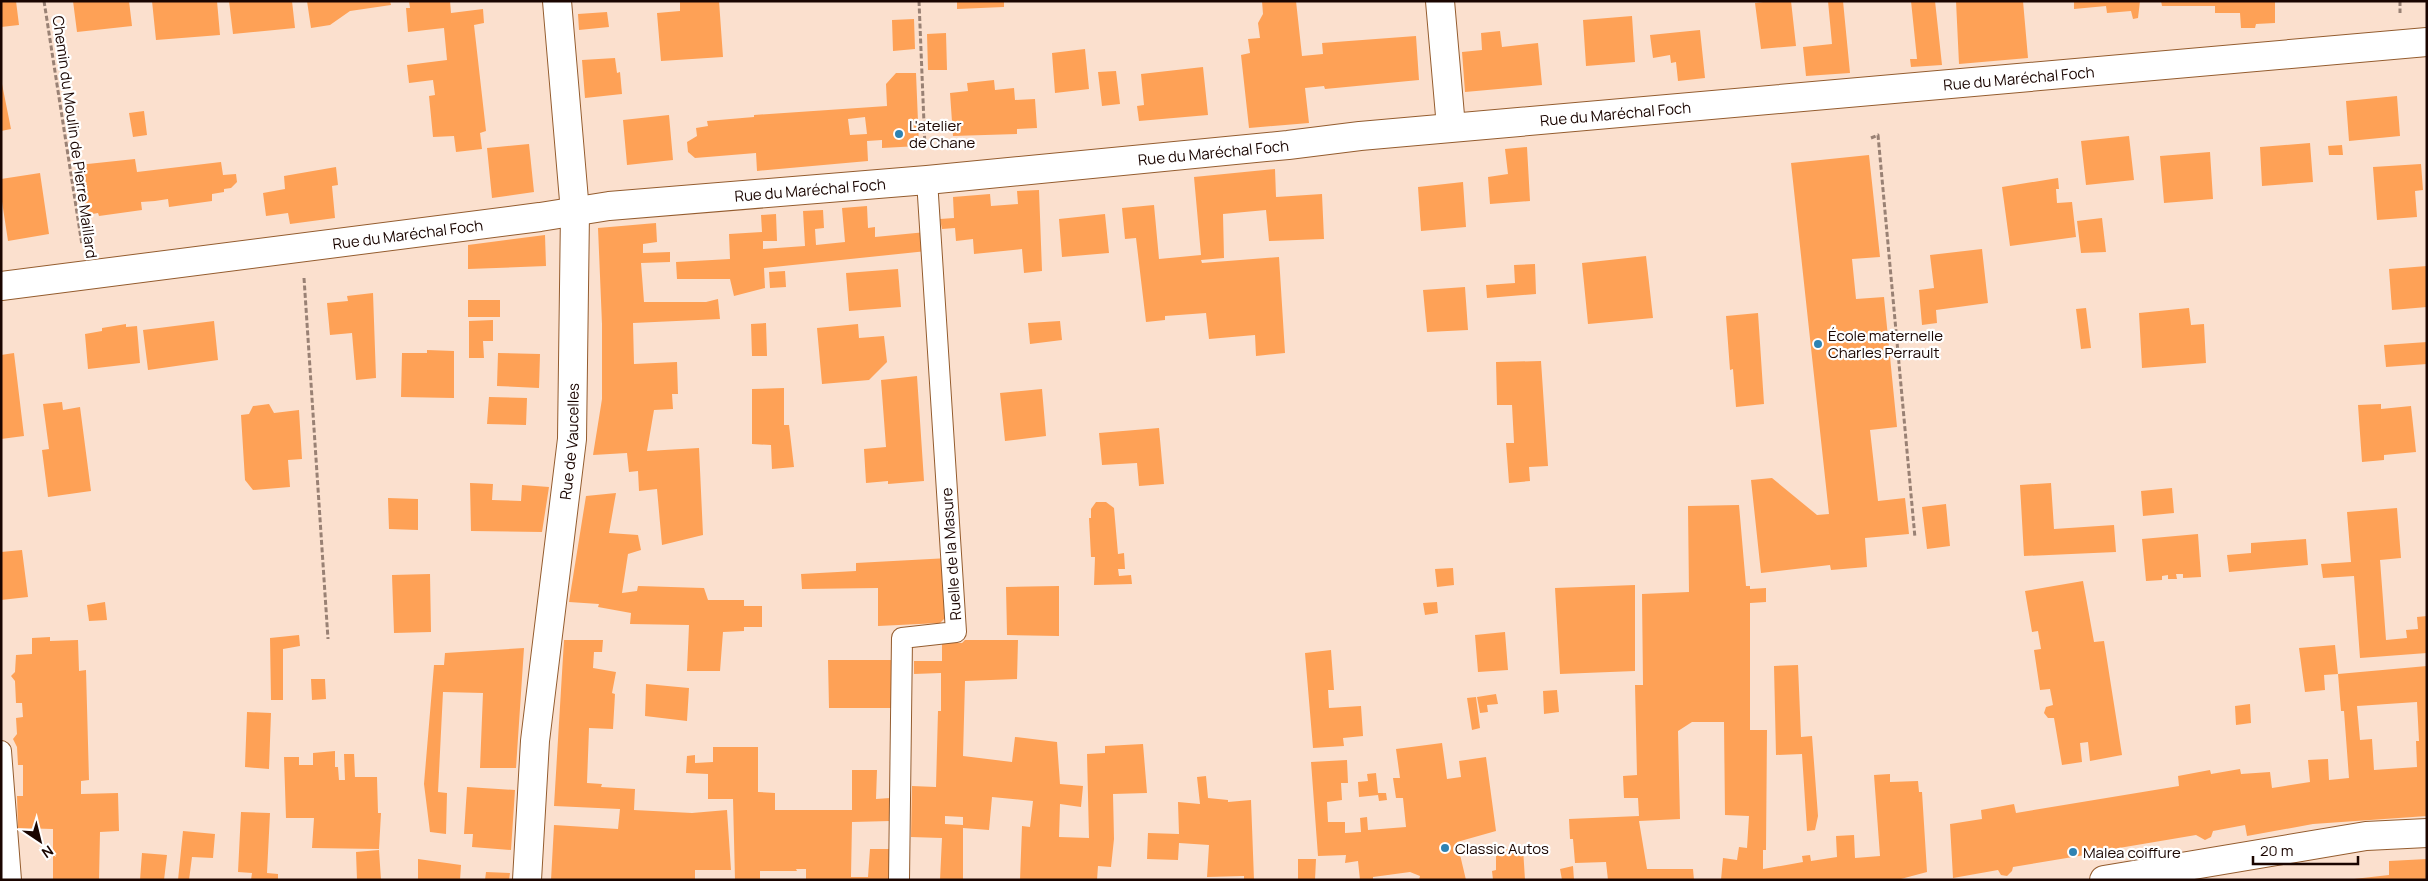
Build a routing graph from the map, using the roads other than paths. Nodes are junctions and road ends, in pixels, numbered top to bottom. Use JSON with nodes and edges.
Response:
{"nodes":[{"id":1,"x":556,"y":1,"type":"edge"},
{"id":2,"x":1440,"y":1,"type":"edge"},
{"id":3,"x":2427,"y":42,"type":"edge"},
{"id":4,"x":1451,"y":127,"type":"junction"},
{"id":5,"x":927,"y":180,"type":"junction"},
{"id":6,"x":575,"y":212,"type":"junction"},
{"id":7,"x":1,"y":286,"type":"edge"},
{"id":8,"x":1,"y":751,"type":"edge"},
{"id":9,"x":2427,"y":833,"type":"edge"},
{"id":10,"x":11,"y":880,"type":"edge"},
{"id":11,"x":527,"y":880,"type":"edge"},
{"id":12,"x":900,"y":880,"type":"edge"},
{"id":13,"x":2104,"y":880,"type":"edge"}],
"edges":[{"from":1,"to":6,"type":"street","name":"Rue de Vaucelles"},
{"from":2,"to":4,"type":"street"},
{"from":3,"to":4,"type":"street","name":"Rue du Maréchal Foch"},
{"from":4,"to":5,"type":"street","name":"Rue du Maréchal Foch"},
{"from":5,"to":6,"type":"street","name":"Rue du Maréchal Foch"},
{"from":5,"to":12,"type":"lane","name":"Ruelle de la Masure"},
{"from":6,"to":7,"type":"street","name":"Rue du Maréchal Foch"},
{"from":6,"to":11,"type":"street","name":"Rue de Vaucelles"},
{"from":8,"to":10,"type":"lane"},
{"from":9,"to":13,"type":"street"}]}
